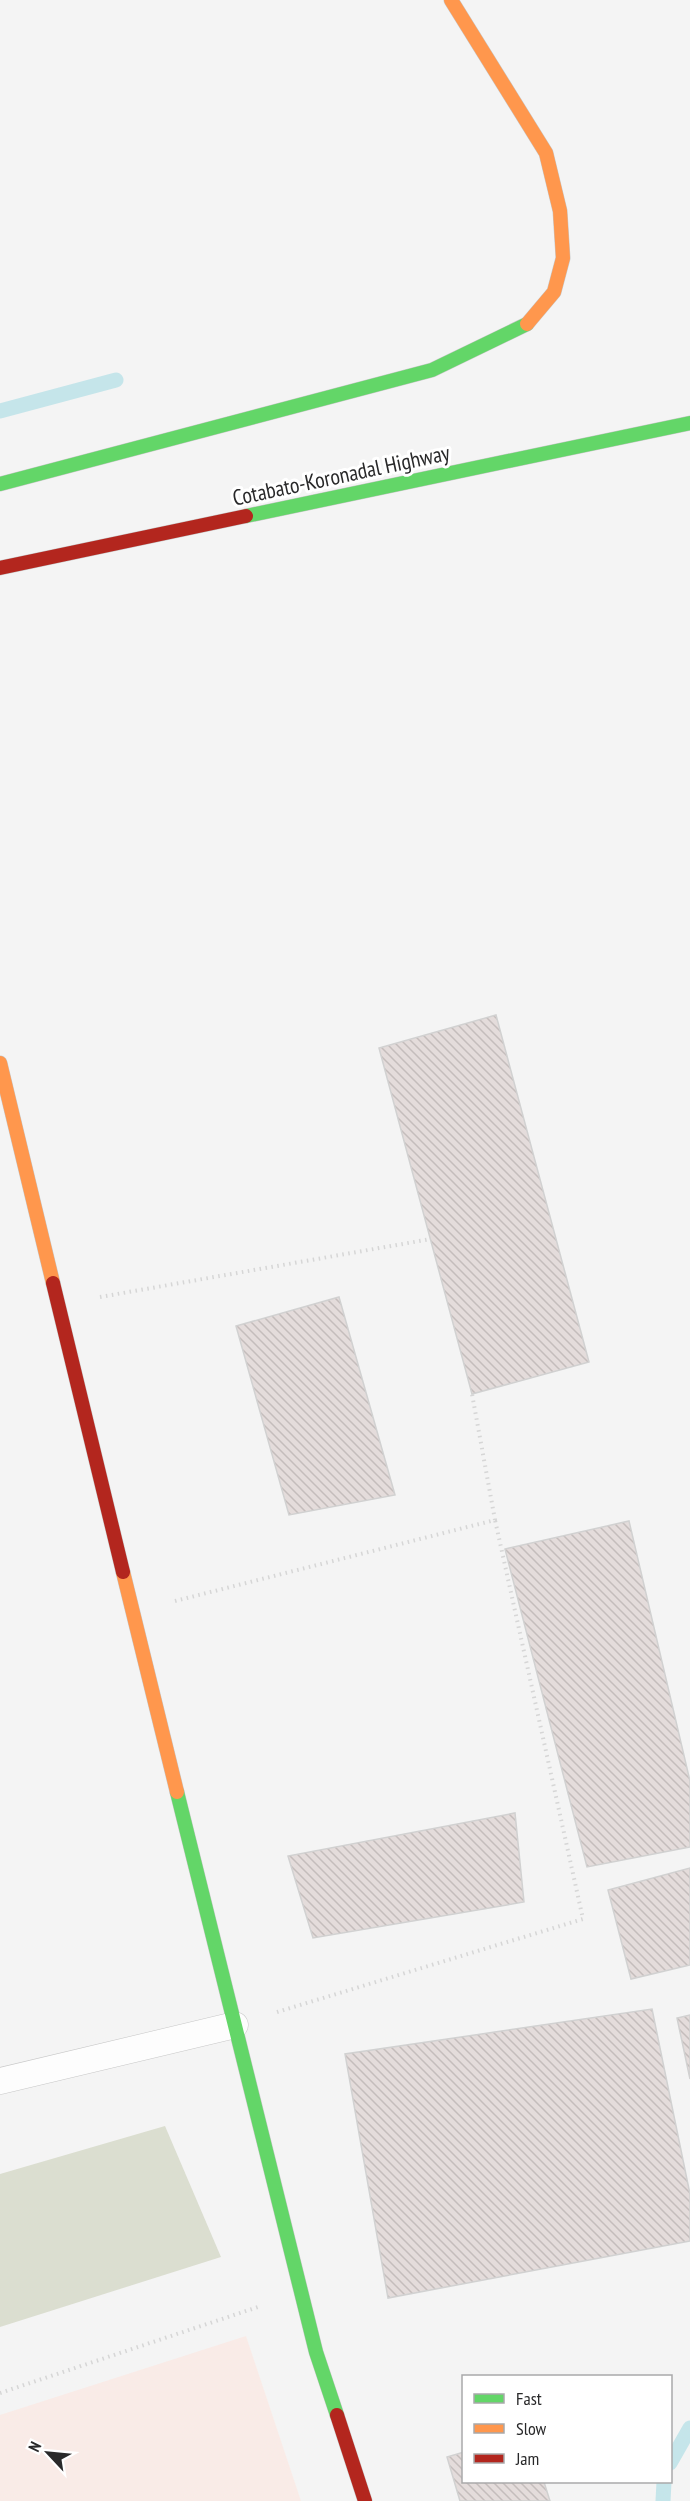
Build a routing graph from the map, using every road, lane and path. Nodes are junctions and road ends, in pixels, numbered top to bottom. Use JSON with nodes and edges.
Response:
{"nodes":[{"id":1,"x":451,"y":0,"type":"edge"},
{"id":2,"x":685,"y":424,"type":"edge"},
{"id":3,"x":0,"y":484,"type":"edge"},
{"id":4,"x":0,"y":568,"type":"edge"},
{"id":5,"x":0,"y":1063,"type":"edge"},
{"id":6,"x":431,"y":1239,"type":"dead end"},
{"id":7,"x":58,"y":1304,"type":"junction"},
{"id":8,"x":472,"y":1394,"type":"dead end"},
{"id":9,"x":495,"y":1520,"type":"junction"},
{"id":10,"x":133,"y":1612,"type":"junction"},
{"id":11,"x":235,"y":2025,"type":"junction"},
{"id":12,"x":0,"y":2081,"type":"edge"},
{"id":13,"x":302,"y":2293,"type":"junction"},
{"id":14,"x":0,"y":2393,"type":"edge"},
{"id":15,"x":365,"y":2501,"type":"edge"}],
"edges":[{"from":1,"to":3,"type":"main road"},
{"from":2,"to":4,"type":"main road","name":"Cotabato-Koronadal Highway"},
{"from":5,"to":7,"type":"main road"},
{"from":6,"to":7,"type":"path"},
{"from":7,"to":10,"type":"main road"},
{"from":8,"to":9,"type":"path"},
{"from":9,"to":10,"type":"path"},
{"from":9,"to":11,"type":"path"},
{"from":10,"to":11,"type":"main road"},
{"from":11,"to":12,"type":"lane"},
{"from":11,"to":13,"type":"main road"},
{"from":13,"to":14,"type":"path"},
{"from":13,"to":15,"type":"main road"}]}
